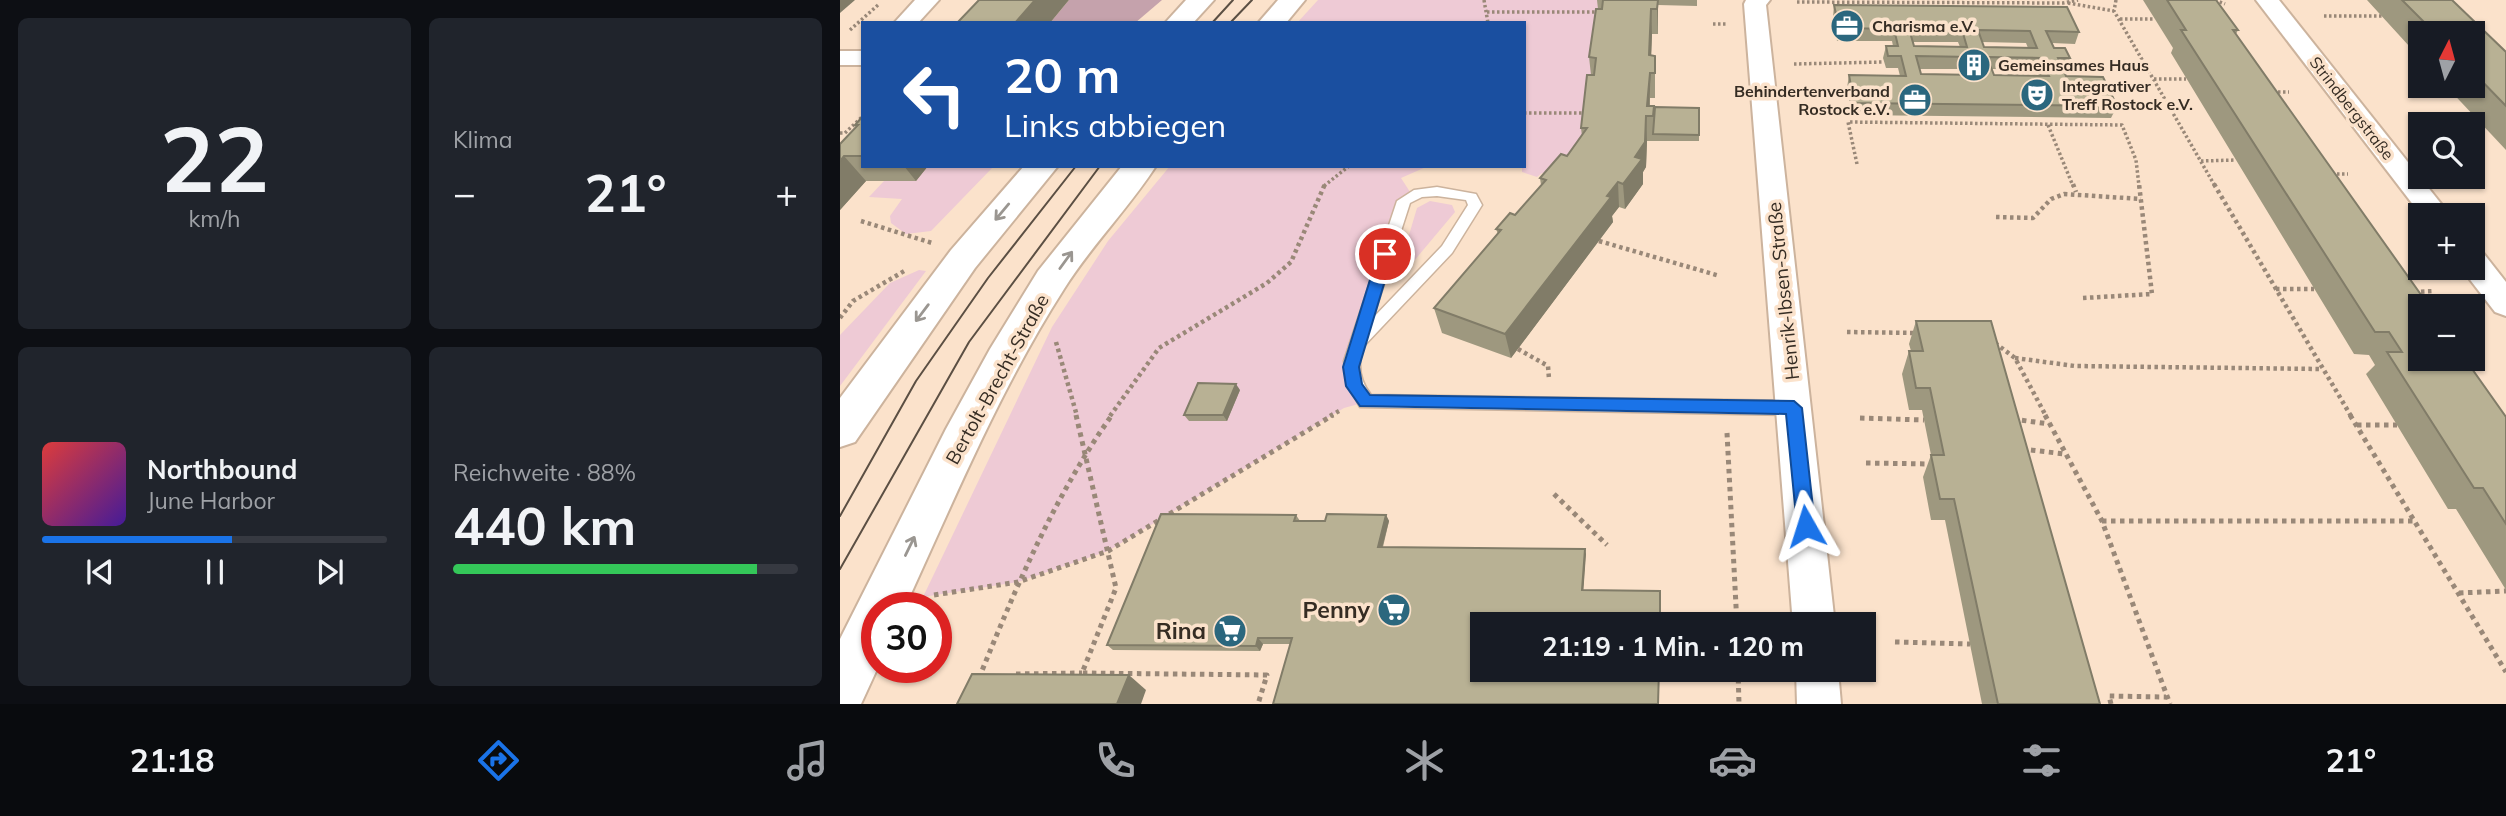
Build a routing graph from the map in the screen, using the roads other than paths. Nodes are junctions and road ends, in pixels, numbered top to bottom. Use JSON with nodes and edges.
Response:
{"nodes":[{"id":1,"x":928,"y":0,"type":"edge"},
{"id":2,"x":1201,"y":0,"type":"edge"},
{"id":3,"x":1292,"y":0,"type":"edge"},
{"id":4,"x":1759,"y":0,"type":"edge"},
{"id":5,"x":2267,"y":0,"type":"edge"},
{"id":6,"x":907,"y":21,"type":"edge"},
{"id":7,"x":1180,"y":21,"type":"edge"},
{"id":8,"x":1273,"y":21,"type":"edge"},
{"id":9,"x":840,"y":58,"type":"edge"},
{"id":10,"x":861,"y":58,"type":"edge"},
{"id":11,"x":1040,"y":168,"type":"edge"},
{"id":12,"x":1138,"y":168,"type":"edge"},
{"id":13,"x":2427,"y":203,"type":"edge"},
{"id":14,"x":2485,"y":277,"type":"edge"},
{"id":15,"x":2506,"y":304,"type":"edge"},
{"id":16,"x":1356,"y":346,"type":"junction"},
{"id":17,"x":1794,"y":408,"type":"junction"},
{"id":18,"x":840,"y":430,"type":"edge"},
{"id":19,"x":888,"y":592,"type":"edge"},
{"id":20,"x":1813,"y":612,"type":"edge"},
{"id":21,"x":861,"y":649,"type":"edge"},
{"id":22,"x":1818,"y":682,"type":"edge"},
{"id":23,"x":840,"y":692,"type":"edge"},
{"id":24,"x":1819,"y":704,"type":"edge"}],
"edges":[{"from":1,"to":6,"type":"street"},
{"from":2,"to":7,"type":"main road"},
{"from":3,"to":8,"type":"main road"},
{"from":4,"to":17,"type":"street","name":"Henrik-Ibsen-Straße"},
{"from":5,"to":13,"type":"street","name":"Strindbergstraße"},
{"from":9,"to":10,"type":"street"},
{"from":11,"to":18,"type":"main road","one_way":true},
{"from":19,"to":12,"type":"main road","name":"Bertolt-Brecht-Straße","one_way":true},
{"from":14,"to":15,"type":"street"},
{"from":16,"to":16,"type":"lane"},
{"from":16,"to":17,"type":"lane"},
{"from":17,"to":20,"type":"street","name":"Henrik-Ibsen-Straße"},
{"from":21,"to":23,"type":"main road"},
{"from":22,"to":24,"type":"street"}]}
